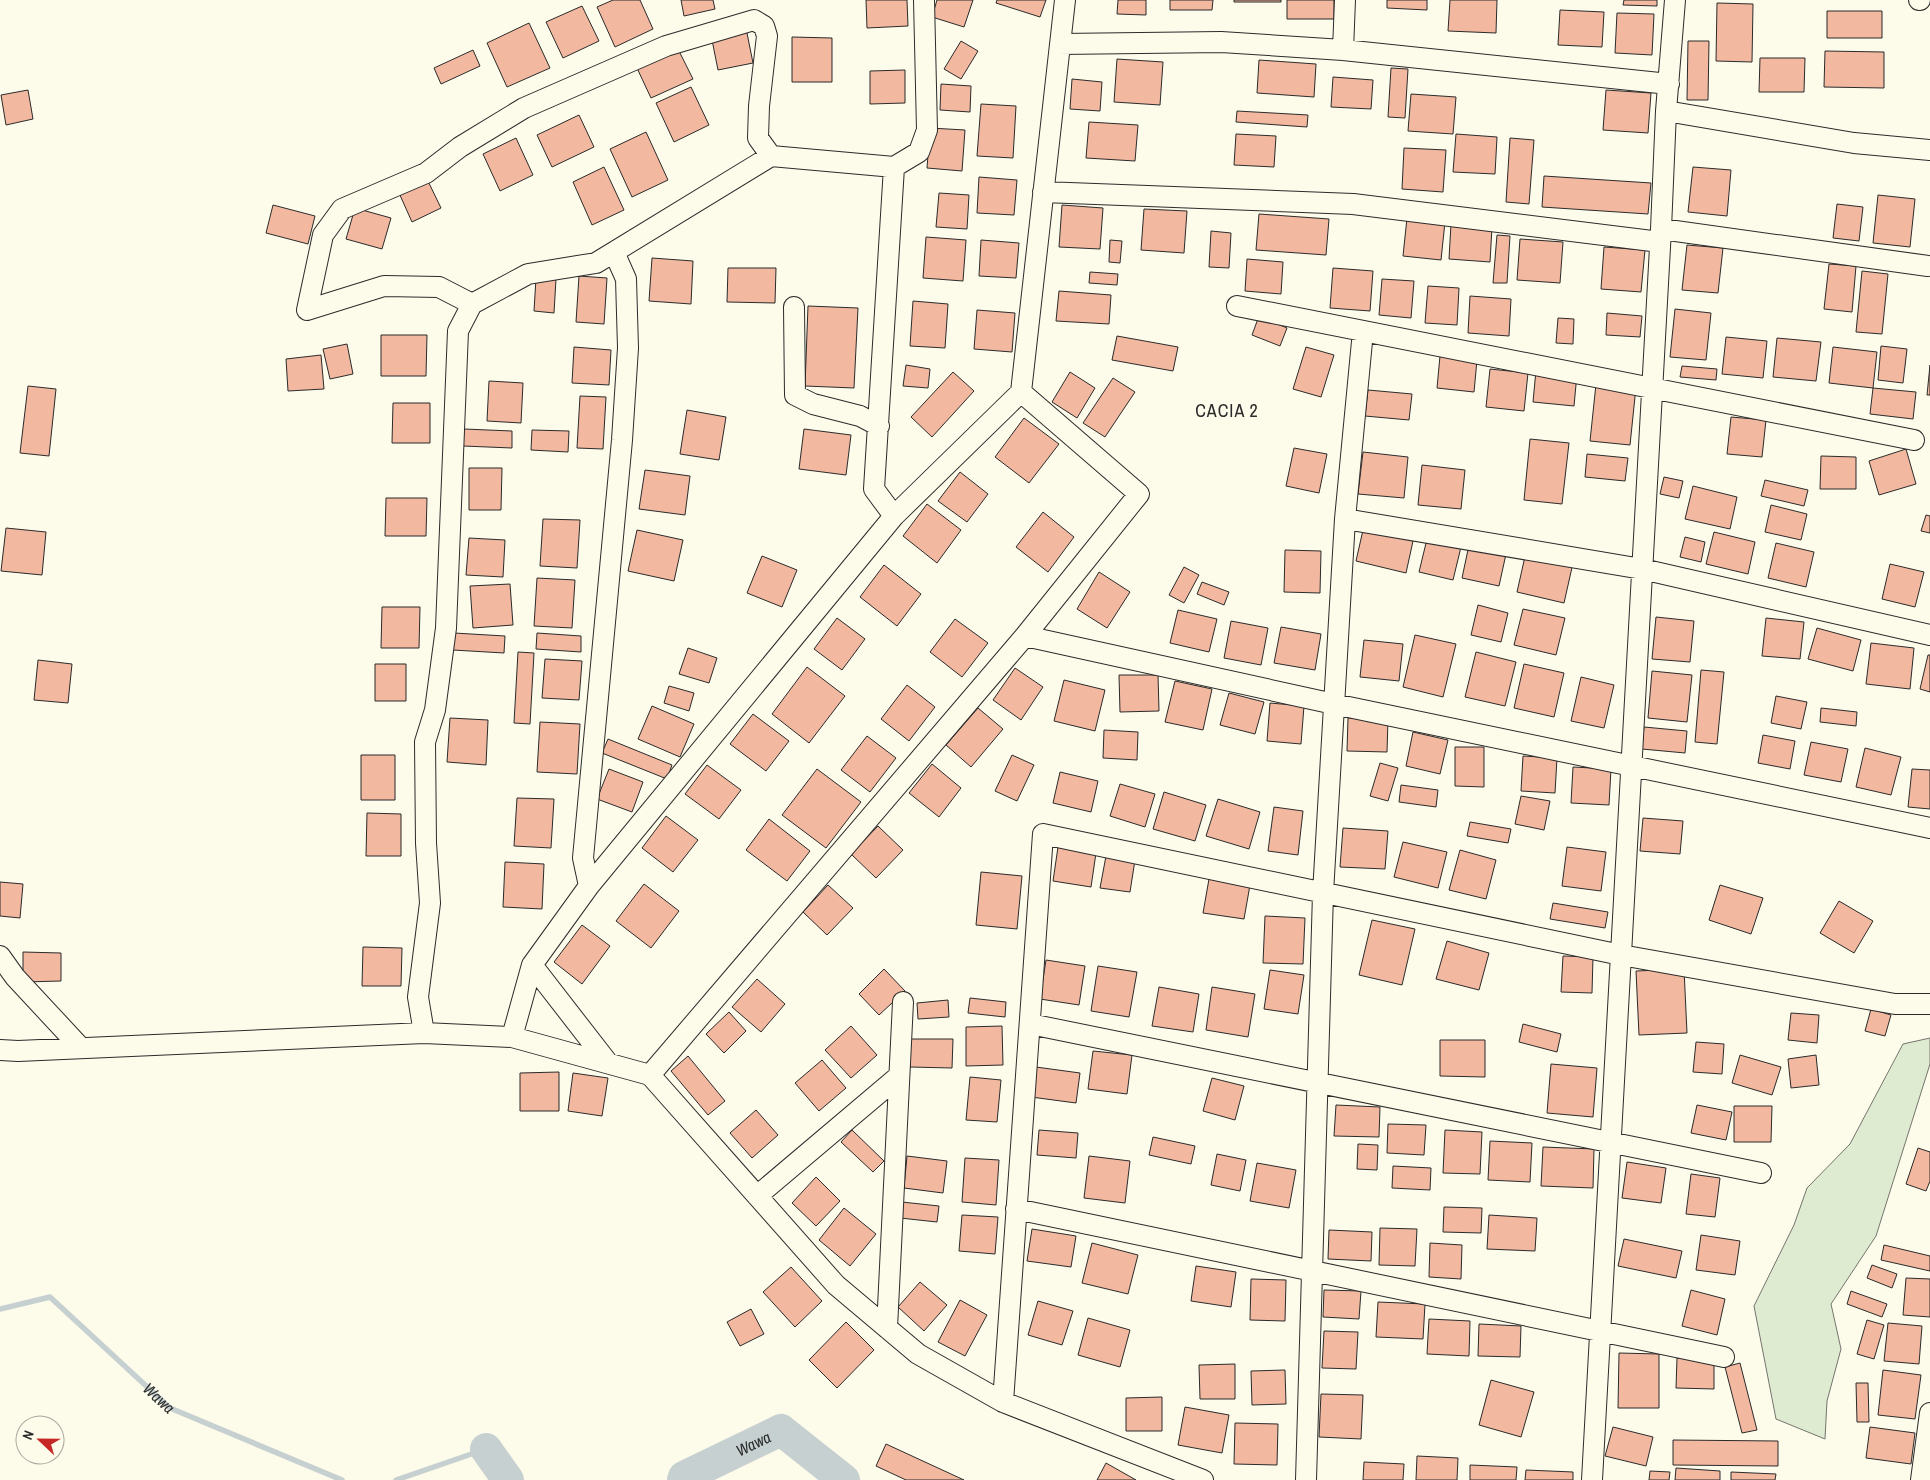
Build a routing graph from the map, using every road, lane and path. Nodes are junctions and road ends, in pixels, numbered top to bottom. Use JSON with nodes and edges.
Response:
{"nodes":[{"id":1,"x":924,"y":0,"type":"edge"},
{"id":2,"x":1064,"y":0,"type":"edge"},
{"id":3,"x":1345,"y":0,"type":"edge"},
{"id":4,"x":1675,"y":0,"type":"edge"},
{"id":5,"x":1060,"y":44,"type":"junction"},
{"id":6,"x":1343,"y":50,"type":"junction"},
{"id":7,"x":1669,"y":84,"type":"junction"},
{"id":8,"x":1666,"y":111,"type":"junction"},
{"id":9,"x":1930,"y":150,"type":"edge"},
{"id":10,"x":771,"y":156,"type":"junction"},
{"id":11,"x":894,"y":167,"type":"junction"},
{"id":12,"x":1043,"y":192,"type":"junction"},
{"id":13,"x":1661,"y":235,"type":"junction"},
{"id":14,"x":614,"y":252,"type":"junction"},
{"id":15,"x":1928,"y":266,"type":"dead end"},
{"id":16,"x":472,"y":304,"type":"junction"},
{"id":17,"x":1237,"y":306,"type":"dead end"},
{"id":18,"x":794,"y":307,"type":"dead end"},
{"id":19,"x":1363,"y":331,"type":"junction"},
{"id":20,"x":1652,"y":388,"type":"junction"},
{"id":21,"x":1021,"y":392,"type":"junction"},
{"id":22,"x":879,"y":426,"type":"junction"},
{"id":23,"x":1914,"y":440,"type":"dead end"},
{"id":24,"x":894,"y":516,"type":"junction"},
{"id":25,"x":1345,"y":519,"type":"junction"},
{"id":26,"x":1642,"y":570,"type":"junction"},
{"id":27,"x":1930,"y":634,"type":"edge"},
{"id":28,"x":1025,"y":636,"type":"junction"},
{"id":29,"x":1334,"y":704,"type":"junction"},
{"id":30,"x":1632,"y":766,"type":"junction"},
{"id":31,"x":1930,"y":828,"type":"edge"},
{"id":32,"x":589,"y":886,"type":"junction"},
{"id":33,"x":1323,"y":893,"type":"junction"},
{"id":34,"x":1621,"y":955,"type":"junction"},
{"id":35,"x":0,"y":956,"type":"edge"},
{"id":36,"x":532,"y":965,"type":"junction"},
{"id":37,"x":902,"y":1002,"type":"dead end"},
{"id":38,"x":1930,"y":1004,"type":"edge"},
{"id":39,"x":1030,"y":1024,"type":"junction"},
{"id":40,"x":424,"y":1033,"type":"junction"},
{"id":41,"x":512,"y":1037,"type":"junction"},
{"id":42,"x":81,"y":1048,"type":"junction"},
{"id":43,"x":0,"y":1050,"type":"edge"},
{"id":44,"x":608,"y":1063,"type":"junction"},
{"id":45,"x":650,"y":1075,"type":"junction"},
{"id":46,"x":899,"y":1076,"type":"junction"},
{"id":47,"x":1318,"y":1083,"type":"junction"},
{"id":48,"x":1610,"y":1142,"type":"junction"},
{"id":49,"x":1761,"y":1173,"type":"dead end"},
{"id":50,"x":757,"y":1196,"type":"junction"},
{"id":51,"x":1016,"y":1209,"type":"junction"},
{"id":52,"x":1312,"y":1271,"type":"junction"},
{"id":53,"x":887,"y":1328,"type":"junction"},
{"id":54,"x":1600,"y":1331,"type":"junction"},
{"id":55,"x":1724,"y":1357,"type":"dead end"},
{"id":56,"x":1003,"y":1402,"type":"junction"},
{"id":57,"x":1930,"y":1413,"type":"edge"},
{"id":58,"x":1203,"y":1480,"type":"edge"},
{"id":59,"x":1306,"y":1480,"type":"edge"},
{"id":60,"x":1592,"y":1480,"type":"edge"},
{"id":61,"x":1920,"y":1480,"type":"edge"}],
"edges":[{"from":1,"to":11,"type":"street"},
{"from":2,"to":5,"type":"street"},
{"from":3,"to":6,"type":"street"},
{"from":4,"to":7,"type":"street"},
{"from":5,"to":6,"type":"street"},
{"from":5,"to":12,"type":"street"},
{"from":6,"to":7,"type":"street"},
{"from":7,"to":8,"type":"street"},
{"from":8,"to":9,"type":"street"},
{"from":8,"to":13,"type":"street"},
{"from":10,"to":11,"type":"street"},
{"from":10,"to":14,"type":"street"},
{"from":10,"to":16,"type":"street"},
{"from":11,"to":22,"type":"street"},
{"from":12,"to":13,"type":"street"},
{"from":12,"to":21,"type":"street"},
{"from":13,"to":15,"type":"street"},
{"from":13,"to":20,"type":"street"},
{"from":14,"to":16,"type":"street"},
{"from":14,"to":32,"type":"street"},
{"from":16,"to":40,"type":"street"},
{"from":17,"to":19,"type":"street"},
{"from":18,"to":22,"type":"street"},
{"from":19,"to":20,"type":"street"},
{"from":19,"to":25,"type":"street"},
{"from":20,"to":23,"type":"street"},
{"from":20,"to":26,"type":"street"},
{"from":21,"to":24,"type":"street"},
{"from":21,"to":28,"type":"street"},
{"from":22,"to":24,"type":"street"},
{"from":24,"to":32,"type":"street"},
{"from":25,"to":26,"type":"street"},
{"from":25,"to":29,"type":"street"},
{"from":26,"to":27,"type":"street"},
{"from":26,"to":30,"type":"street"},
{"from":28,"to":29,"type":"street"},
{"from":28,"to":45,"type":"street"},
{"from":29,"to":30,"type":"street"},
{"from":29,"to":33,"type":"street"},
{"from":30,"to":31,"type":"street"},
{"from":30,"to":34,"type":"street"},
{"from":32,"to":36,"type":"street"},
{"from":33,"to":34,"type":"street"},
{"from":33,"to":39,"type":"street"},
{"from":33,"to":47,"type":"street"},
{"from":34,"to":38,"type":"street"},
{"from":34,"to":48,"type":"street"},
{"from":35,"to":42,"type":"street"},
{"from":36,"to":41,"type":"street"},
{"from":36,"to":44,"type":"street"},
{"from":37,"to":46,"type":"street"},
{"from":39,"to":47,"type":"street"},
{"from":39,"to":51,"type":"street"},
{"from":40,"to":41,"type":"street"},
{"from":40,"to":42,"type":"street"},
{"from":41,"to":44,"type":"street"},
{"from":42,"to":43,"type":"street"},
{"from":44,"to":45,"type":"street"},
{"from":45,"to":50,"type":"street"},
{"from":46,"to":50,"type":"street"},
{"from":46,"to":53,"type":"street"},
{"from":47,"to":48,"type":"street"},
{"from":47,"to":52,"type":"street"},
{"from":48,"to":49,"type":"street"},
{"from":48,"to":54,"type":"street"},
{"from":50,"to":53,"type":"street"},
{"from":51,"to":52,"type":"street"},
{"from":51,"to":56,"type":"street"},
{"from":52,"to":54,"type":"street"},
{"from":52,"to":59,"type":"street"},
{"from":53,"to":56,"type":"street"},
{"from":54,"to":55,"type":"street"},
{"from":54,"to":60,"type":"street"},
{"from":56,"to":58,"type":"street"},
{"from":57,"to":61,"type":"street"}]}
